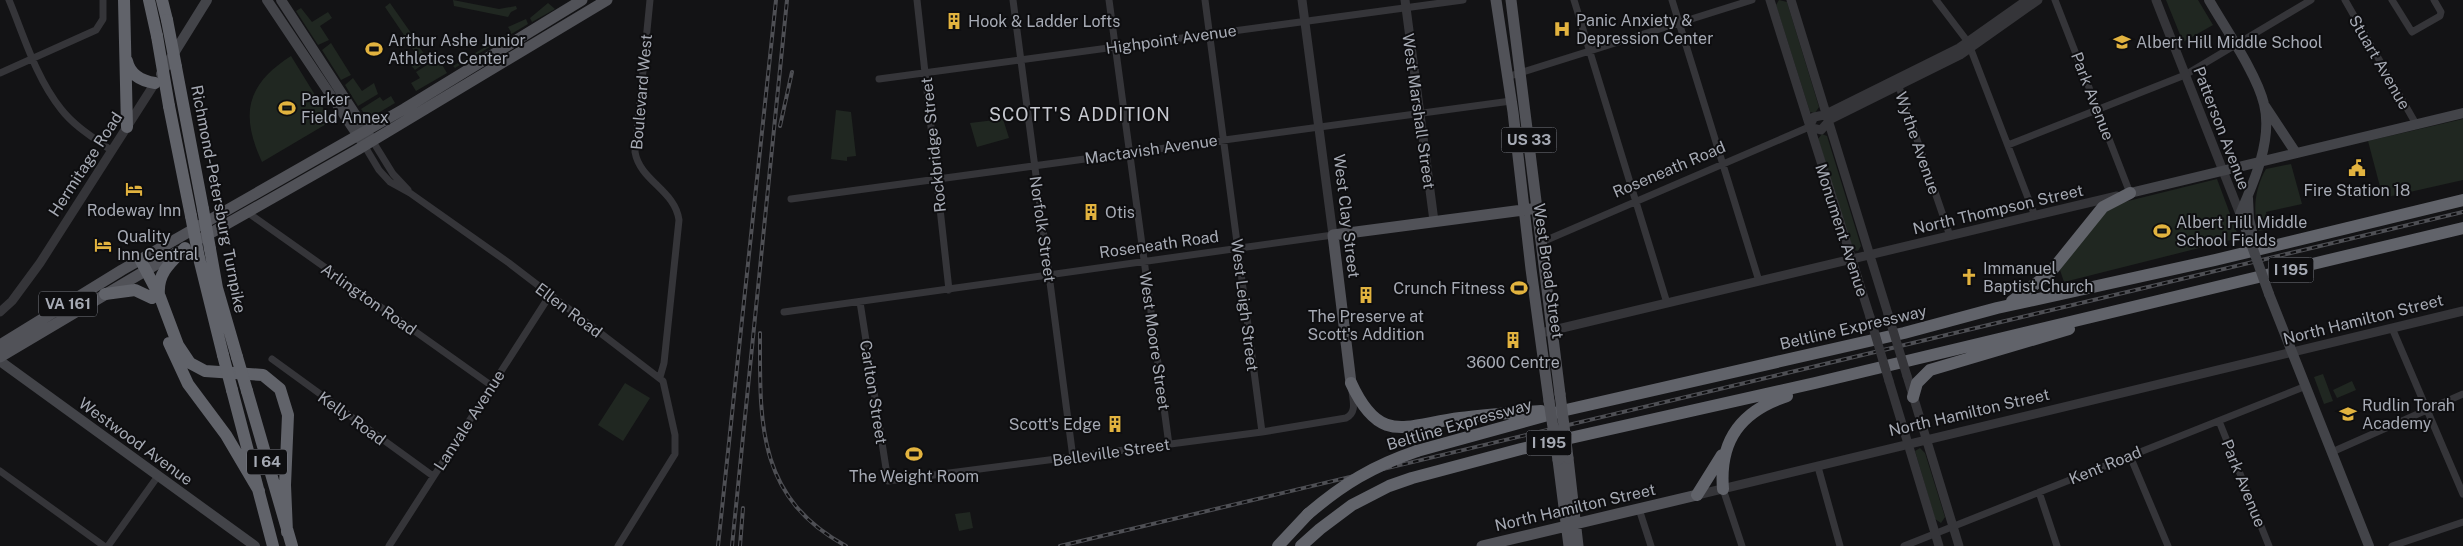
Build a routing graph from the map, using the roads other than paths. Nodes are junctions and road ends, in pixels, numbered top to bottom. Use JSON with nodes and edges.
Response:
{"nodes":[{"id":1,"x":10,"y":0,"type":"edge"},
{"id":2,"x":103,"y":0,"type":"edge"},
{"id":3,"x":124,"y":0,"type":"edge"},
{"id":4,"x":149,"y":0,"type":"edge"},
{"id":5,"x":162,"y":0,"type":"edge"},
{"id":6,"x":199,"y":0,"type":"edge"},
{"id":7,"x":207,"y":0,"type":"edge"},
{"id":8,"x":267,"y":0,"type":"edge"},
{"id":9,"x":281,"y":0,"type":"edge"},
{"id":10,"x":582,"y":0,"type":"edge"},
{"id":11,"x":607,"y":0,"type":"edge"},
{"id":12,"x":650,"y":0,"type":"edge"},
{"id":13,"x":917,"y":0,"type":"edge"},
{"id":14,"x":1013,"y":0,"type":"edge"},
{"id":15,"x":1109,"y":0,"type":"edge"},
{"id":16,"x":1205,"y":0,"type":"edge"},
{"id":17,"x":1302,"y":0,"type":"edge"},
{"id":18,"x":1463,"y":0,"type":"edge"},
{"id":19,"x":1496,"y":0,"type":"edge"},
{"id":20,"x":1511,"y":0,"type":"edge"},
{"id":21,"x":1574,"y":0,"type":"edge"},
{"id":22,"x":1672,"y":0,"type":"edge"},
{"id":23,"x":1752,"y":0,"type":"edge"},
{"id":24,"x":1770,"y":0,"type":"edge"},
{"id":25,"x":1791,"y":0,"type":"edge"},
{"id":26,"x":1936,"y":0,"type":"edge"},
{"id":27,"x":2027,"y":0,"type":"edge"},
{"id":28,"x":2038,"y":0,"type":"edge"},
{"id":29,"x":2055,"y":0,"type":"edge"},
{"id":30,"x":2156,"y":0,"type":"edge"},
{"id":31,"x":2209,"y":0,"type":"edge"},
{"id":32,"x":2311,"y":0,"type":"edge"},
{"id":33,"x":2344,"y":0,"type":"edge"},
{"id":34,"x":2392,"y":0,"type":"edge"},
{"id":35,"x":2434,"y":0,"type":"edge"},
{"id":36,"x":1405,"y":4,"type":"edge"},
{"id":37,"x":1304,"y":20,"type":"junction"},
{"id":38,"x":1679,"y":23,"type":"junction"},
{"id":39,"x":190,"y":28,"type":"junction"},
{"id":40,"x":1210,"y":33,"type":"junction"},
{"id":41,"x":1969,"y":45,"type":"junction"},
{"id":42,"x":2235,"y":45,"type":"junction"},
{"id":43,"x":298,"y":46,"type":"junction"},
{"id":44,"x":1115,"y":47,"type":"junction"},
{"id":45,"x":1590,"y":51,"type":"junction"},
{"id":46,"x":126,"y":56,"type":"junction"},
{"id":47,"x":1021,"y":59,"type":"junction"},
{"id":48,"x":34,"y":60,"type":"junction"},
{"id":49,"x":327,"y":70,"type":"junction"},
{"id":50,"x":926,"y":72,"type":"junction"},
{"id":51,"x":1520,"y":72,"type":"junction"},
{"id":52,"x":0,"y":73,"type":"edge"},
{"id":53,"x":2185,"y":75,"type":"junction"},
{"id":54,"x":1507,"y":77,"type":"junction"},
{"id":55,"x":878,"y":78,"type":"dead end"},
{"id":56,"x":1897,"y":82,"type":"junction"},
{"id":57,"x":155,"y":83,"type":"junction"},
{"id":58,"x":1511,"y":101,"type":"junction"},
{"id":59,"x":2265,"y":105,"type":"junction"},
{"id":60,"x":2098,"y":110,"type":"junction"},
{"id":61,"x":1420,"y":113,"type":"junction"},
{"id":62,"x":2463,"y":113,"type":"edge"},
{"id":63,"x":1827,"y":117,"type":"junction"},
{"id":64,"x":2416,"y":124,"type":"junction"},
{"id":65,"x":1809,"y":126,"type":"junction"},
{"id":66,"x":127,"y":127,"type":"junction"},
{"id":67,"x":1319,"y":127,"type":"junction"},
{"id":68,"x":365,"y":138,"type":"junction"},
{"id":69,"x":1224,"y":139,"type":"junction"},
{"id":70,"x":2008,"y":145,"type":"junction"},
{"id":71,"x":112,"y":151,"type":"junction"},
{"id":72,"x":1129,"y":153,"type":"junction"},
{"id":73,"x":2296,"y":153,"type":"junction"},
{"id":74,"x":2259,"y":161,"type":"junction"},
{"id":75,"x":1722,"y":163,"type":"junction"},
{"id":76,"x":1034,"y":166,"type":"junction"},
{"id":77,"x":296,"y":170,"type":"junction"},
{"id":78,"x":2223,"y":170,"type":"junction"},
{"id":79,"x":936,"y":179,"type":"junction"},
{"id":80,"x":2130,"y":193,"type":"junction"},
{"id":81,"x":2248,"y":195,"type":"junction"},
{"id":82,"x":791,"y":199,"type":"dead end"},
{"id":83,"x":2463,"y":200,"type":"edge"},
{"id":84,"x":1636,"y":201,"type":"junction"},
{"id":85,"x":1538,"y":208,"type":"junction"},
{"id":86,"x":1524,"y":210,"type":"junction"},
{"id":87,"x":247,"y":212,"type":"junction"},
{"id":88,"x":2240,"y":214,"type":"junction"},
{"id":89,"x":2035,"y":216,"type":"junction"},
{"id":90,"x":1434,"y":221,"type":"junction"},
{"id":91,"x":2463,"y":228,"type":"edge"},
{"id":92,"x":1333,"y":235,"type":"junction"},
{"id":93,"x":2250,"y":235,"type":"junction"},
{"id":94,"x":1950,"y":236,"type":"junction"},
{"id":95,"x":1542,"y":242,"type":"junction"},
{"id":96,"x":185,"y":248,"type":"junction"},
{"id":97,"x":1238,"y":249,"type":"junction"},
{"id":98,"x":1869,"y":255,"type":"junction"},
{"id":99,"x":1852,"y":259,"type":"junction"},
{"id":100,"x":1144,"y":263,"type":"junction"},
{"id":101,"x":141,"y":266,"type":"junction"},
{"id":102,"x":1050,"y":276,"type":"junction"},
{"id":103,"x":1759,"y":281,"type":"junction"},
{"id":104,"x":949,"y":290,"type":"junction"},
{"id":105,"x":105,"y":294,"type":"junction"},
{"id":106,"x":550,"y":296,"type":"junction"},
{"id":107,"x":156,"y":298,"type":"junction"},
{"id":108,"x":860,"y":302,"type":"junction"},
{"id":109,"x":1667,"y":303,"type":"junction"},
{"id":110,"x":1997,"y":308,"type":"junction"},
{"id":111,"x":2118,"y":310,"type":"junction"},
{"id":112,"x":2463,"y":311,"type":"edge"},
{"id":113,"x":0,"y":312,"type":"edge"},
{"id":114,"x":784,"y":312,"type":"dead end"},
{"id":115,"x":2392,"y":328,"type":"junction"},
{"id":116,"x":1553,"y":331,"type":"junction"},
{"id":117,"x":1541,"y":333,"type":"junction"},
{"id":118,"x":0,"y":345,"type":"edge"},
{"id":119,"x":2292,"y":352,"type":"junction"},
{"id":120,"x":0,"y":357,"type":"edge"},
{"id":121,"x":272,"y":359,"type":"dead end"},
{"id":122,"x":0,"y":361,"type":"edge"},
{"id":123,"x":660,"y":377,"type":"junction"},
{"id":124,"x":1352,"y":383,"type":"junction"},
{"id":125,"x":1814,"y":383,"type":"junction"},
{"id":126,"x":492,"y":386,"type":"junction"},
{"id":127,"x":2306,"y":386,"type":"junction"},
{"id":128,"x":2463,"y":394,"type":"edge"},
{"id":129,"x":1914,"y":397,"type":"junction"},
{"id":130,"x":1566,"y":410,"type":"junction"},
{"id":131,"x":2427,"y":410,"type":"junction"},
{"id":132,"x":1332,"y":421,"type":"joint"},
{"id":133,"x":2219,"y":421,"type":"junction"},
{"id":134,"x":1262,"y":432,"type":"junction"},
{"id":135,"x":1926,"y":439,"type":"junction"},
{"id":136,"x":1729,"y":443,"type":"junction"},
{"id":137,"x":1907,"y":443,"type":"junction"},
{"id":138,"x":1169,"y":445,"type":"junction"},
{"id":139,"x":2332,"y":452,"type":"junction"},
{"id":140,"x":2130,"y":456,"type":"junction"},
{"id":141,"x":1072,"y":458,"type":"junction"},
{"id":142,"x":1563,"y":459,"type":"junction"},
{"id":143,"x":1818,"y":467,"type":"junction"},
{"id":144,"x":0,"y":471,"type":"edge"},
{"id":145,"x":158,"y":476,"type":"junction"},
{"id":146,"x":433,"y":476,"type":"junction"},
{"id":147,"x":888,"y":482,"type":"joint"},
{"id":148,"x":1723,"y":489,"type":"junction"},
{"id":149,"x":260,"y":491,"type":"junction"},
{"id":150,"x":2039,"y":492,"type":"junction"},
{"id":151,"x":2463,"y":494,"type":"edge"},
{"id":152,"x":1697,"y":495,"type":"junction"},
{"id":153,"x":1641,"y":508,"type":"junction"},
{"id":154,"x":2463,"y":522,"type":"edge"},
{"id":155,"x":1571,"y":525,"type":"junction"},
{"id":156,"x":1954,"y":527,"type":"junction"},
{"id":157,"x":287,"y":532,"type":"junction"},
{"id":158,"x":1934,"y":532,"type":"junction"},
{"id":159,"x":272,"y":540,"type":"edge"},
{"id":160,"x":104,"y":546,"type":"edge"},
{"id":161,"x":108,"y":546,"type":"edge"},
{"id":162,"x":255,"y":546,"type":"edge"},
{"id":163,"x":292,"y":546,"type":"edge"},
{"id":164,"x":389,"y":546,"type":"edge"},
{"id":165,"x":618,"y":546,"type":"edge"},
{"id":166,"x":1278,"y":546,"type":"edge"},
{"id":167,"x":1301,"y":546,"type":"edge"},
{"id":168,"x":1482,"y":546,"type":"edge"},
{"id":169,"x":1569,"y":546,"type":"edge"},
{"id":170,"x":1578,"y":546,"type":"edge"},
{"id":171,"x":1651,"y":546,"type":"edge"},
{"id":172,"x":1742,"y":546,"type":"edge"},
{"id":173,"x":1840,"y":546,"type":"edge"},
{"id":174,"x":1904,"y":546,"type":"edge"},
{"id":175,"x":1939,"y":546,"type":"edge"},
{"id":176,"x":1959,"y":546,"type":"edge"},
{"id":177,"x":2056,"y":546,"type":"edge"},
{"id":178,"x":2168,"y":546,"type":"edge"},
{"id":179,"x":2269,"y":546,"type":"edge"},
{"id":180,"x":2369,"y":546,"type":"edge"},
{"id":181,"x":2392,"y":546,"type":"edge"}],
"edges":[{"from":1,"to":48,"type":"street"},
{"from":2,"to":48,"type":"street"},
{"from":3,"to":46,"type":"highway"},
{"from":4,"to":149,"type":"highway","name":"Richmond-Petersburg Turnpike","number":"I 64","bridge":true},
{"from":5,"to":157,"type":"highway","name":"Richmond-Petersburg Turnpike","number":"I 64","bridge":true},
{"from":6,"to":39,"type":"main road","name":"Hermitage Road"},
{"from":7,"to":39,"type":"main road","name":"Hermitage Road"},
{"from":8,"to":43,"type":"main road"},
{"from":9,"to":49,"type":"main road"},
{"from":10,"to":68,"type":"main road","number":"VA 161"},
{"from":11,"to":68,"type":"main road","number":"VA 161"},
{"from":12,"to":123,"type":"street","name":"Boulevard West"},
{"from":13,"to":50,"type":"street","name":"Rockbridge Street"},
{"from":14,"to":47,"type":"street","name":"Norfolk Street"},
{"from":15,"to":44,"type":"street","name":"West Moore Street"},
{"from":16,"to":40,"type":"street","name":"West Leigh Street"},
{"from":17,"to":37,"type":"street","name":"West Clay Street"},
{"from":18,"to":36,"type":"street","name":"Highpoint Avenue"},
{"from":19,"to":54,"type":"main road","name":"West Broad Street","number":"US 33"},
{"from":20,"to":51,"type":"main road","name":"West Broad Street","number":"US 33"},
{"from":21,"to":45,"type":"street"},
{"from":22,"to":38,"type":"street"},
{"from":23,"to":38,"type":"street"},
{"from":24,"to":65,"type":"street","name":"Monument Avenue"},
{"from":25,"to":63,"type":"street","name":"Monument Avenue"},
{"from":26,"to":41,"type":"street"},
{"from":27,"to":41,"type":"street","name":"Roseneath Road"},
{"from":28,"to":41,"type":"street","name":"Roseneath Road"},
{"from":29,"to":60,"type":"street","name":"Park Avenue"},
{"from":30,"to":53,"type":"street","name":"Patterson Avenue"},
{"from":31,"to":42,"type":"main road"},
{"from":32,"to":42,"type":"street"},
{"from":33,"to":64,"type":"street","name":"Stuart Avenue"},
{"from":34,"to":35,"type":"street"},
{"from":36,"to":37,"type":"street","name":"Highpoint Avenue"},
{"from":36,"to":61,"type":"street","name":"West Marshall Street"},
{"from":37,"to":40,"type":"street","name":"Highpoint Avenue"},
{"from":37,"to":67,"type":"street","name":"West Clay Street"},
{"from":38,"to":45,"type":"street"},
{"from":38,"to":75,"type":"street"},
{"from":39,"to":57,"type":"main road","name":"Hermitage Road"},
{"from":40,"to":44,"type":"street","name":"Highpoint Avenue"},
{"from":40,"to":69,"type":"street","name":"West Leigh Street"},
{"from":41,"to":56,"type":"street","name":"Roseneath Road"},
{"from":41,"to":70,"type":"street"},
{"from":42,"to":53,"type":"street"},
{"from":42,"to":59,"type":"main road"},
{"from":43,"to":49,"type":"main road"},
{"from":43,"to":68,"type":"main road"},
{"from":44,"to":47,"type":"street","name":"Highpoint Avenue"},
{"from":44,"to":72,"type":"street","name":"West Moore Street"},
{"from":45,"to":51,"type":"street"},
{"from":45,"to":84,"type":"street"},
{"from":46,"to":57,"type":"highway"},
{"from":46,"to":66,"type":"highway"},
{"from":47,"to":50,"type":"street","name":"Highpoint Avenue"},
{"from":47,"to":76,"type":"street","name":"Norfolk Street"},
{"from":48,"to":52,"type":"street"},
{"from":48,"to":71,"type":"street"},
{"from":49,"to":68,"type":"main road"},
{"from":50,"to":55,"type":"street","name":"Highpoint Avenue"},
{"from":50,"to":79,"type":"street","name":"Rockbridge Street"},
{"from":51,"to":54,"type":"street"},
{"from":51,"to":85,"type":"main road","name":"West Broad Street","number":"US 33"},
{"from":53,"to":60,"type":"street"},
{"from":53,"to":78,"type":"street","name":"Patterson Avenue"},
{"from":54,"to":58,"type":"main road","name":"West Broad Street","number":"US 33"},
{"from":56,"to":63,"type":"street","name":"Roseneath Road"},
{"from":56,"to":94,"type":"street","name":"Wythe Avenue"},
{"from":57,"to":66,"type":"street","name":"Hermitage Road"},
{"from":58,"to":61,"type":"street","name":"Mactavish Avenue"},
{"from":58,"to":86,"type":"main road","name":"West Broad Street","number":"US 33"},
{"from":59,"to":73,"type":"main road"},
{"from":59,"to":74,"type":"main road"},
{"from":60,"to":70,"type":"street"},
{"from":60,"to":80,"type":"street","name":"Park Avenue"},
{"from":61,"to":67,"type":"street","name":"Mactavish Avenue"},
{"from":61,"to":90,"type":"street","name":"West Marshall Street"},
{"from":62,"to":64,"type":"main road","name":"North Thompson Street"},
{"from":63,"to":65,"type":"street","name":"Roseneath Road"},
{"from":63,"to":98,"type":"street","name":"Monument Avenue"},
{"from":64,"to":73,"type":"main road","name":"North Thompson Street"},
{"from":65,"to":75,"type":"street","name":"Roseneath Road"},
{"from":65,"to":99,"type":"street","name":"Monument Avenue"},
{"from":66,"to":71,"type":"street","name":"Hermitage Road"},
{"from":67,"to":69,"type":"street","name":"Mactavish Avenue"},
{"from":67,"to":92,"type":"street","name":"West Clay Street"},
{"from":68,"to":77,"type":"main road","number":"VA 161"},
{"from":68,"to":87,"type":"main road","number":"VA 161"},
{"from":68,"to":106,"type":"street","name":"Ellen Road"},
{"from":69,"to":72,"type":"street","name":"Mactavish Avenue"},
{"from":69,"to":97,"type":"street","name":"West Leigh Street"},
{"from":70,"to":89,"type":"street"},
{"from":71,"to":113,"type":"street","name":"Hermitage Road"},
{"from":72,"to":76,"type":"street","name":"Mactavish Avenue"},
{"from":72,"to":100,"type":"street","name":"West Moore Street"},
{"from":73,"to":74,"type":"main road","name":"North Thompson Street"},
{"from":74,"to":78,"type":"main road","name":"North Thompson Street"},
{"from":74,"to":81,"type":"main road"},
{"from":75,"to":84,"type":"street","name":"Roseneath Road"},
{"from":75,"to":103,"type":"street"},
{"from":76,"to":79,"type":"street","name":"Mactavish Avenue"},
{"from":76,"to":102,"type":"street","name":"Norfolk Street"},
{"from":77,"to":87,"type":"main road"},
{"from":77,"to":101,"type":"main road","number":"VA 161"},
{"from":78,"to":80,"type":"main road","name":"North Thompson Street"},
{"from":78,"to":88,"type":"street","name":"Patterson Avenue"},
{"from":79,"to":82,"type":"street","name":"Mactavish Avenue"},
{"from":79,"to":104,"type":"street","name":"Rockbridge Street"},
{"from":80,"to":89,"type":"street","name":"North Thompson Street"},
{"from":80,"to":110,"type":"highway"},
{"from":81,"to":88,"type":"main road"},
{"from":81,"to":93,"type":"main road"},
{"from":83,"to":110,"type":"highway","name":"Beltline Expressway","number":"I 195"},
{"from":84,"to":95,"type":"street","name":"Roseneath Road"},
{"from":84,"to":109,"type":"street"},
{"from":85,"to":86,"type":"main road","name":"Roseneath Road"},
{"from":85,"to":95,"type":"main road","name":"West Broad Street","number":"US 33"},
{"from":86,"to":90,"type":"main road","name":"Roseneath Road"},
{"from":86,"to":117,"type":"main road","name":"West Broad Street","number":"US 33"},
{"from":87,"to":96,"type":"main road","number":"VA 161"},
{"from":87,"to":126,"type":"street","name":"Arlington Road"},
{"from":88,"to":93,"type":"main road","name":"Patterson Avenue"},
{"from":89,"to":94,"type":"street","name":"North Thompson Street"},
{"from":90,"to":92,"type":"main road","name":"Roseneath Road"},
{"from":91,"to":111,"type":"highway","number":"I 195"},
{"from":92,"to":97,"type":"street","name":"Roseneath Road"},
{"from":92,"to":124,"type":"main road","name":"West Clay Street"},
{"from":93,"to":119,"type":"main road","name":"Patterson Avenue","bridge":true},
{"from":94,"to":98,"type":"street","name":"North Thompson Street"},
{"from":95,"to":116,"type":"main road","name":"West Broad Street","number":"US 33"},
{"from":96,"to":101,"type":"main road","number":"VA 161"},
{"from":96,"to":107,"type":"highway"},
{"from":97,"to":100,"type":"street","name":"Roseneath Road"},
{"from":97,"to":134,"type":"street","name":"West Leigh Street"},
{"from":98,"to":99,"type":"street","name":"North Thompson Street"},
{"from":98,"to":129,"type":"street","name":"Monument Avenue","bridge":true},
{"from":99,"to":103,"type":"street","name":"North Thompson Street"},
{"from":99,"to":137,"type":"street","name":"Monument Avenue","bridge":true},
{"from":100,"to":102,"type":"street","name":"Roseneath Road"},
{"from":100,"to":138,"type":"street","name":"West Moore Street"},
{"from":101,"to":105,"type":"main road","number":"VA 161"},
{"from":101,"to":107,"type":"highway"},
{"from":101,"to":118,"type":"main road","number":"VA 161"},
{"from":102,"to":104,"type":"street","name":"Roseneath Road"},
{"from":102,"to":141,"type":"street","name":"Norfolk Street"},
{"from":103,"to":109,"type":"street","name":"North Thompson Street"},
{"from":104,"to":108,"type":"street","name":"Roseneath Road"},
{"from":105,"to":107,"type":"highway"},
{"from":105,"to":120,"type":"main road","number":"VA 161"},
{"from":106,"to":123,"type":"street","name":"Ellen Road"},
{"from":106,"to":126,"type":"street","name":"Lanvale Avenue"},
{"from":107,"to":149,"type":"highway"},
{"from":107,"to":157,"type":"highway"},
{"from":108,"to":114,"type":"street","name":"Roseneath Road"},
{"from":108,"to":147,"type":"street","name":"Carlton Street"},
{"from":109,"to":116,"type":"street","name":"North Thompson Street"},
{"from":110,"to":130,"type":"highway","name":"Beltline Expressway","number":"I 195"},
{"from":111,"to":125,"type":"highway","number":"I 195"},
{"from":111,"to":129,"type":"highway"},
{"from":112,"to":115,"type":"street","name":"North Hamilton Street"},
{"from":115,"to":119,"type":"street","name":"North Hamilton Street"},
{"from":115,"to":131,"type":"street"},
{"from":116,"to":117,"type":"street","name":"North Thompson Street"},
{"from":116,"to":142,"type":"main road","name":"West Broad Street","number":"US 33","bridge":true},
{"from":117,"to":142,"type":"main road","name":"West Broad Street","number":"US 33","bridge":true},
{"from":119,"to":127,"type":"main road","name":"Patterson Avenue"},
{"from":119,"to":135,"type":"street","name":"North Hamilton Street"},
{"from":121,"to":146,"type":"street","name":"Kelly Road"},
{"from":122,"to":145,"type":"main road","name":"Westwood Avenue"},
{"from":123,"to":165,"type":"street"},
{"from":124,"to":130,"type":"highway"},
{"from":124,"to":132,"type":"street","name":"West Clay Street"},
{"from":125,"to":136,"type":"highway"},
{"from":125,"to":167,"type":"highway","number":"I 195"},
{"from":126,"to":146,"type":"street","name":"Lanvale Avenue"},
{"from":127,"to":133,"type":"street","name":"Kent Road"},
{"from":127,"to":139,"type":"main road","name":"Patterson Avenue"},
{"from":128,"to":131,"type":"street"},
{"from":129,"to":135,"type":"street","name":"Monument Avenue"},
{"from":130,"to":166,"type":"highway","name":"Beltline Expressway","number":"I 195","bridge":true},
{"from":131,"to":139,"type":"street"},
{"from":131,"to":151,"type":"street"},
{"from":132,"to":134,"type":"street","name":"Belleville Street"},
{"from":133,"to":140,"type":"street","name":"Kent Road"},
{"from":133,"to":179,"type":"street","name":"Park Avenue"},
{"from":134,"to":138,"type":"street","name":"Belleville Street"},
{"from":135,"to":137,"type":"street","name":"North Hamilton Street"},
{"from":135,"to":156,"type":"street","name":"Monument Avenue"},
{"from":136,"to":148,"type":"highway"},
{"from":136,"to":152,"type":"highway"},
{"from":137,"to":143,"type":"street","name":"North Hamilton Street"},
{"from":137,"to":158,"type":"street","name":"Monument Avenue"},
{"from":138,"to":141,"type":"street","name":"Belleville Street"},
{"from":139,"to":180,"type":"main road","name":"Patterson Avenue"},
{"from":140,"to":150,"type":"street","name":"Kent Road"},
{"from":140,"to":178,"type":"street"},
{"from":141,"to":147,"type":"street","name":"Belleville Street"},
{"from":142,"to":155,"type":"main road","name":"West Broad Street","number":"US 33"},
{"from":143,"to":148,"type":"street","name":"North Hamilton Street"},
{"from":143,"to":173,"type":"street"},
{"from":144,"to":160,"type":"street"},
{"from":145,"to":161,"type":"street"},
{"from":145,"to":162,"type":"main road","name":"Westwood Avenue"},
{"from":146,"to":164,"type":"street","name":"Lanvale Avenue"},
{"from":148,"to":152,"type":"street","name":"North Hamilton Street"},
{"from":148,"to":172,"type":"street"},
{"from":149,"to":159,"type":"highway","name":"Richmond-Petersburg Turnpike","number":"I 64"},
{"from":150,"to":156,"type":"street","name":"Kent Road"},
{"from":150,"to":177,"type":"street"},
{"from":152,"to":153,"type":"main road","name":"North Hamilton Street"},
{"from":153,"to":155,"type":"main road","name":"North Hamilton Street"},
{"from":153,"to":171,"type":"street"},
{"from":154,"to":181,"type":"street"},
{"from":155,"to":168,"type":"main road","name":"North Hamilton Street"},
{"from":155,"to":169,"type":"main road","name":"West Broad Street","number":"US 33"},
{"from":155,"to":170,"type":"main road","name":"West Broad Street","number":"US 33"},
{"from":156,"to":158,"type":"street","name":"Kent Road"},
{"from":156,"to":176,"type":"street","name":"Monument Avenue"},
{"from":157,"to":163,"type":"highway","name":"Richmond-Petersburg Turnpike","number":"I 64"},
{"from":158,"to":174,"type":"street","name":"Kent Road"},
{"from":158,"to":175,"type":"street","name":"Monument Avenue"}]}
